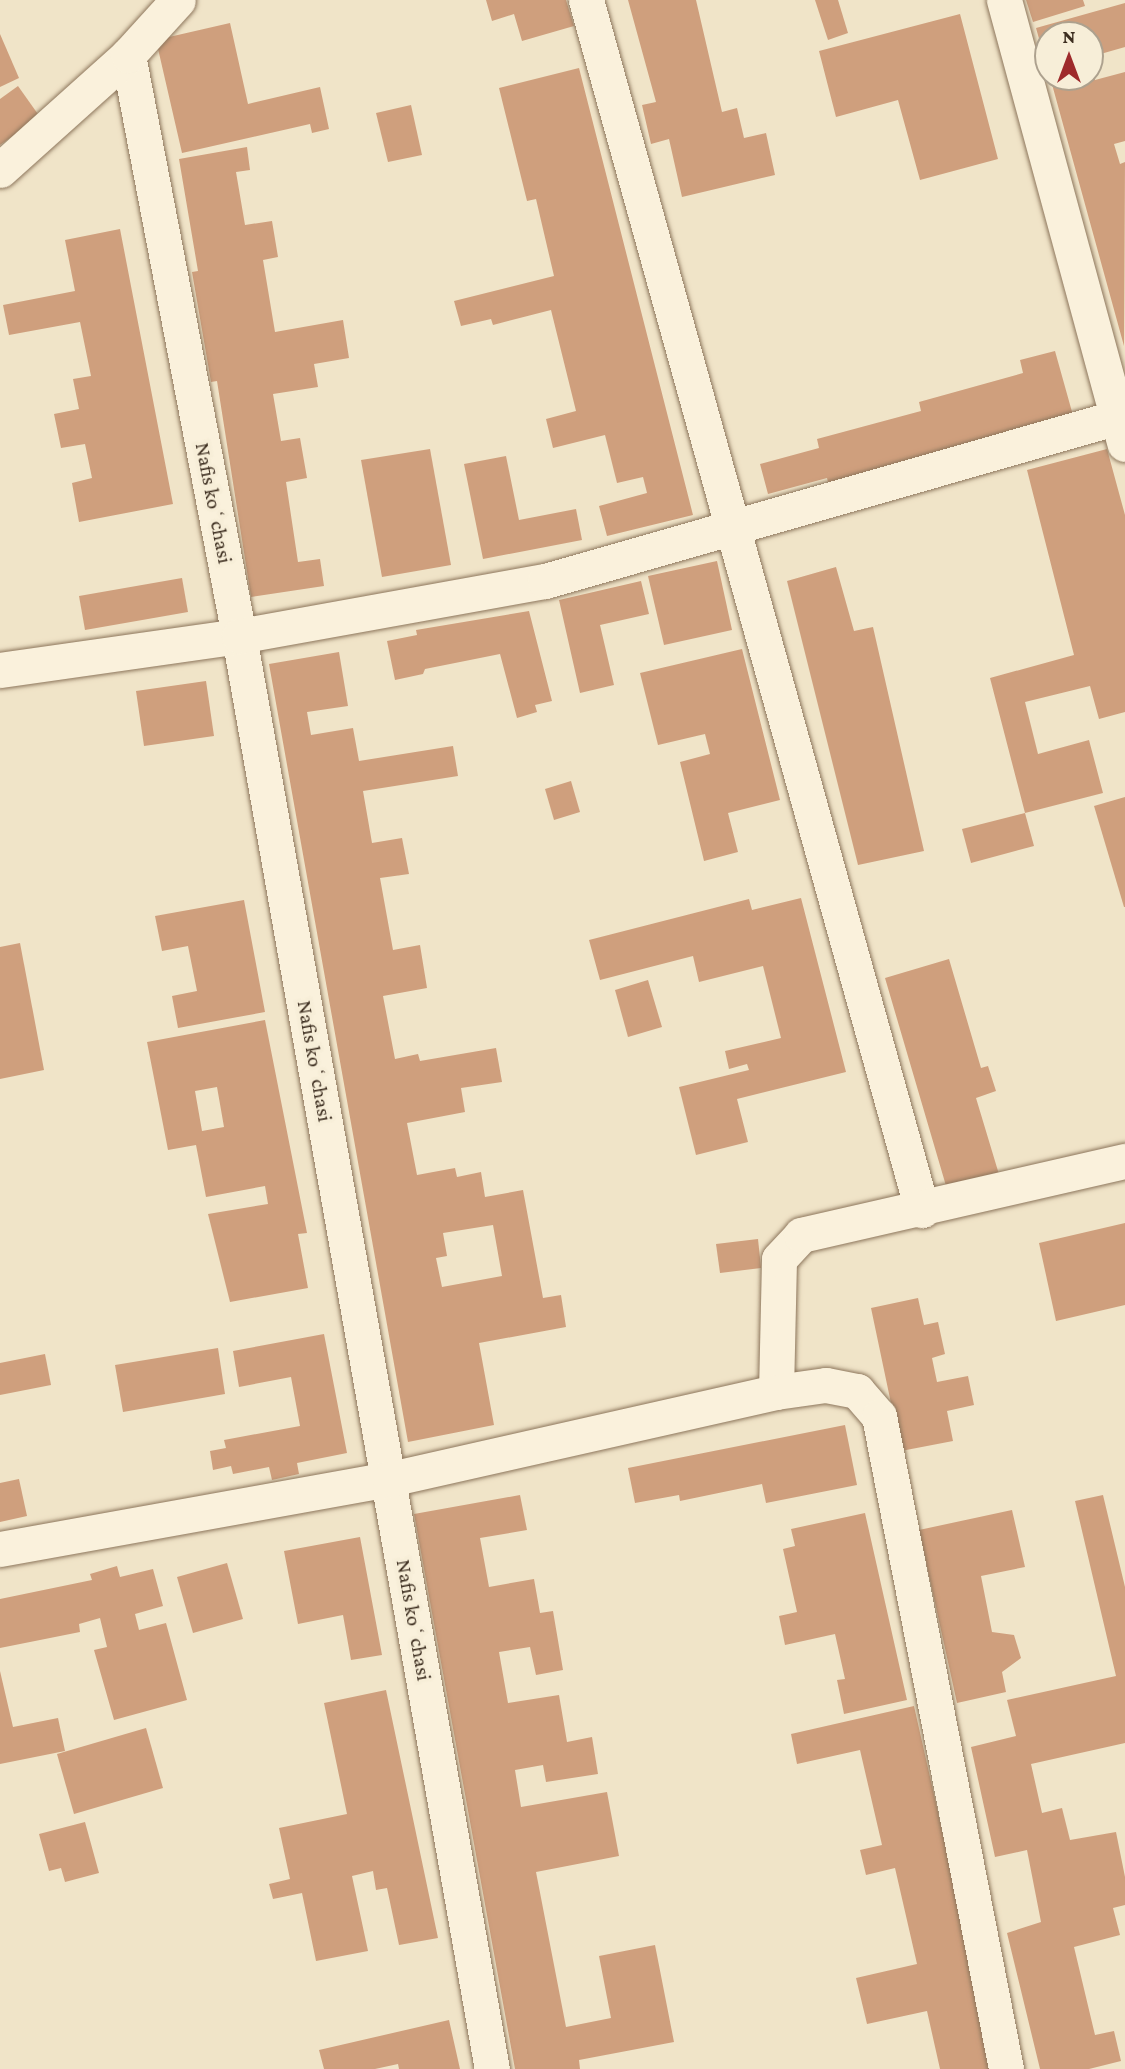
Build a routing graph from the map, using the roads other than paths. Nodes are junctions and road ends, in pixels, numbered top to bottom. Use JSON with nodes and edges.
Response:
{"nodes":[{"id":1,"x":178,"y":0,"type":"edge"},
{"id":2,"x":586,"y":0,"type":"edge"},
{"id":3,"x":1004,"y":0,"type":"edge"},
{"id":4,"x":128,"y":55,"type":"junction"},
{"id":5,"x":0,"y":170,"type":"edge"},
{"id":6,"x":1122,"y":426,"type":"edge"},
{"id":7,"x":732,"y":531,"type":"junction"},
{"id":8,"x":239,"y":636,"type":"junction"},
{"id":9,"x":0,"y":670,"type":"edge"},
{"id":10,"x":1125,"y":1161,"type":"edge"},
{"id":11,"x":922,"y":1210,"type":"junction"},
{"id":12,"x":776,"y":1392,"type":"junction"},
{"id":13,"x":390,"y":1479,"type":"junction"},
{"id":14,"x":0,"y":1549,"type":"edge"},
{"id":15,"x":492,"y":2069,"type":"edge"},
{"id":16,"x":1006,"y":2069,"type":"edge"}],
"edges":[{"from":1,"to":4,"type":"street"},
{"from":2,"to":7,"type":"street"},
{"from":3,"to":6,"type":"street"},
{"from":4,"to":5,"type":"street"},
{"from":4,"to":8,"type":"street","name":"Nafis koʻchasi"},
{"from":6,"to":7,"type":"street"},
{"from":7,"to":8,"type":"street"},
{"from":7,"to":11,"type":"street"},
{"from":8,"to":9,"type":"street"},
{"from":8,"to":13,"type":"street","name":"Nafis koʻchasi"},
{"from":10,"to":11,"type":"street"},
{"from":11,"to":12,"type":"street"},
{"from":12,"to":13,"type":"street"},
{"from":12,"to":16,"type":"street"},
{"from":13,"to":14,"type":"street"},
{"from":13,"to":15,"type":"street","name":"Nafis koʻchasi"}]}
